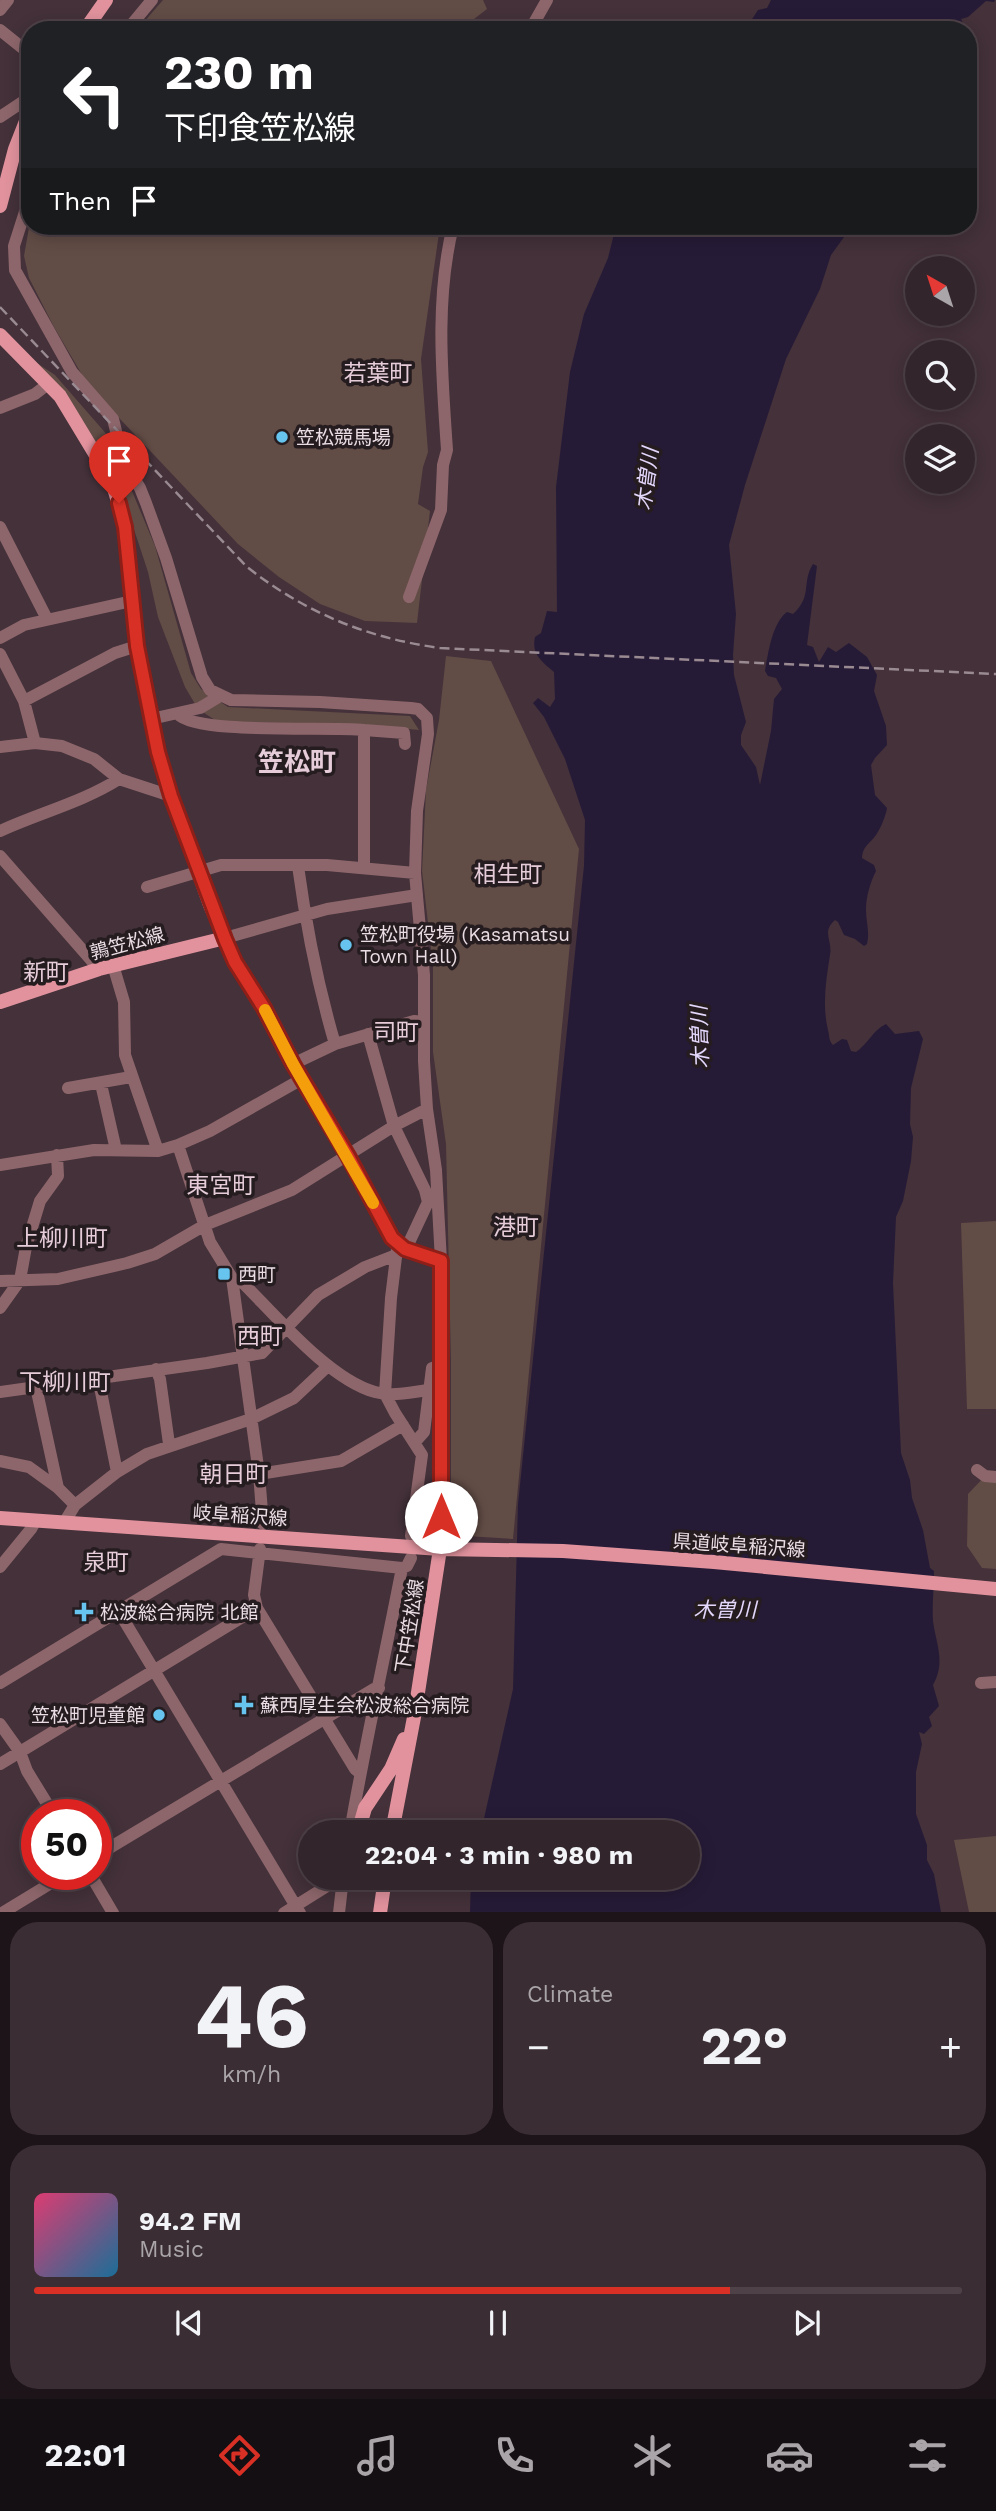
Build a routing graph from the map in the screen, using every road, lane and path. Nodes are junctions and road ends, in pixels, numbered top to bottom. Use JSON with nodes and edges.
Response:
{"nodes":[{"id":1,"x":8,"y":0,"type":"edge"},
{"id":2,"x":106,"y":0,"type":"edge"},
{"id":3,"x":152,"y":0,"type":"edge"},
{"id":4,"x":547,"y":0,"type":"edge"},
{"id":5,"x":0,"y":10,"type":"edge"},
{"id":6,"x":91,"y":21,"type":"edge"},
{"id":7,"x":134,"y":21,"type":"edge"},
{"id":8,"x":535,"y":21,"type":"edge"},
{"id":9,"x":0,"y":30,"type":"edge"},
{"id":10,"x":21,"y":47,"type":"edge"},
{"id":11,"x":21,"y":103,"type":"edge"},
{"id":12,"x":0,"y":117,"type":"edge"},
{"id":13,"x":21,"y":134,"type":"edge"},
{"id":14,"x":0,"y":206,"type":"edge"},
{"id":15,"x":21,"y":224,"type":"edge"},
{"id":16,"x":451,"y":235,"type":"edge"},
{"id":17,"x":0,"y":335,"type":"edge"},
{"id":18,"x":48,"y":384,"type":"junction"},
{"id":19,"x":0,"y":408,"type":"edge"},
{"id":20,"x":0,"y":527,"type":"edge"},
{"id":21,"x":409,"y":597,"type":"dead end"},
{"id":22,"x":132,"y":601,"type":"junction"},
{"id":23,"x":47,"y":620,"type":"junction"},
{"id":24,"x":0,"y":638,"type":"edge"},
{"id":25,"x":137,"y":646,"type":"junction"},
{"id":26,"x":0,"y":654,"type":"edge"},
{"id":27,"x":220,"y":696,"type":"junction"},
{"id":28,"x":24,"y":701,"type":"junction"},
{"id":29,"x":178,"y":714,"type":"junction"},
{"id":30,"x":151,"y":719,"type":"junction"},
{"id":31,"x":364,"y":730,"type":"junction"},
{"id":32,"x":35,"y":743,"type":"junction"},
{"id":33,"x":405,"y":744,"type":"dead end"},
{"id":34,"x":0,"y":747,"type":"edge"},
{"id":35,"x":119,"y":779,"type":"junction"},
{"id":36,"x":171,"y":796,"type":"junction"},
{"id":37,"x":0,"y":831,"type":"edge"},
{"id":38,"x":0,"y":856,"type":"edge"},
{"id":39,"x":299,"y":866,"type":"junction"},
{"id":40,"x":363,"y":867,"type":"junction"},
{"id":41,"x":199,"y":870,"type":"junction"},
{"id":42,"x":415,"y":873,"type":"junction"},
{"id":43,"x":147,"y":887,"type":"dead end"},
{"id":44,"x":417,"y":895,"type":"junction"},
{"id":45,"x":306,"y":914,"type":"junction"},
{"id":46,"x":225,"y":939,"type":"junction"},
{"id":47,"x":106,"y":967,"type":"junction"},
{"id":48,"x":0,"y":1002,"type":"edge"},
{"id":49,"x":424,"y":1022,"type":"junction"},
{"id":50,"x":368,"y":1034,"type":"junction"},
{"id":51,"x":335,"y":1044,"type":"junction"},
{"id":52,"x":293,"y":1064,"type":"junction"},
{"id":53,"x":131,"y":1077,"type":"junction"},
{"id":54,"x":302,"y":1079,"type":"junction"},
{"id":55,"x":101,"y":1084,"type":"junction"},
{"id":56,"x":68,"y":1088,"type":"dead end"},
{"id":57,"x":427,"y":1109,"type":"junction"},
{"id":58,"x":394,"y":1126,"type":"junction"},
{"id":59,"x":178,"y":1145,"type":"junction"},
{"id":60,"x":116,"y":1150,"type":"junction"},
{"id":61,"x":158,"y":1151,"type":"junction"},
{"id":62,"x":57,"y":1155,"type":"junction"},
{"id":63,"x":348,"y":1156,"type":"junction"},
{"id":64,"x":0,"y":1165,"type":"edge"},
{"id":65,"x":205,"y":1225,"type":"junction"},
{"id":66,"x":400,"y":1250,"type":"junction"},
{"id":67,"x":441,"y":1261,"type":"junction"},
{"id":68,"x":232,"y":1278,"type":"junction"},
{"id":69,"x":20,"y":1280,"type":"junction"},
{"id":70,"x":0,"y":1281,"type":"edge"},
{"id":71,"x":0,"y":1308,"type":"edge"},
{"id":72,"x":286,"y":1326,"type":"junction"},
{"id":73,"x":243,"y":1358,"type":"junction"},
{"id":74,"x":440,"y":1365,"type":"junction"},
{"id":75,"x":328,"y":1366,"type":"junction"},
{"id":76,"x":156,"y":1369,"type":"junction"},
{"id":77,"x":98,"y":1377,"type":"junction"},
{"id":78,"x":36,"y":1387,"type":"junction"},
{"id":79,"x":429,"y":1391,"type":"junction"},
{"id":80,"x":0,"y":1392,"type":"edge"},
{"id":81,"x":385,"y":1394,"type":"junction"},
{"id":82,"x":251,"y":1419,"type":"junction"},
{"id":83,"x":403,"y":1425,"type":"junction"},
{"id":84,"x":415,"y":1442,"type":"junction"},
{"id":85,"x":169,"y":1444,"type":"junction"},
{"id":86,"x":0,"y":1461,"type":"edge"},
{"id":87,"x":977,"y":1469,"type":"dead end"},
{"id":88,"x":117,"y":1472,"type":"junction"},
{"id":89,"x":259,"y":1474,"type":"junction"},
{"id":90,"x":996,"y":1477,"type":"edge"},
{"id":91,"x":58,"y":1488,"type":"junction"},
{"id":92,"x":75,"y":1505,"type":"junction"},
{"id":93,"x":0,"y":1518,"type":"edge"},
{"id":94,"x":36,"y":1520,"type":"junction"},
{"id":95,"x":64,"y":1523,"type":"junction"},
{"id":96,"x":262,"y":1524,"type":"dead end"},
{"id":97,"x":411,"y":1536,"type":"dead end"},
{"id":98,"x":440,"y":1549,"type":"junction"},
{"id":99,"x":260,"y":1551,"type":"junction"},
{"id":100,"x":478,"y":1551,"type":"joint"},
{"id":101,"x":0,"y":1567,"type":"edge"},
{"id":102,"x":996,"y":1588,"type":"edge"},
{"id":103,"x":257,"y":1608,"type":"junction"},
{"id":104,"x":119,"y":1612,"type":"junction"},
{"id":105,"x":154,"y":1670,"type":"junction"},
{"id":106,"x":996,"y":1682,"type":"edge"},
{"id":107,"x":0,"y":1683,"type":"edge"},
{"id":108,"x":981,"y":1683,"type":"dead end"},
{"id":109,"x":379,"y":1688,"type":"junction"},
{"id":110,"x":415,"y":1712,"type":"junction"},
{"id":111,"x":325,"y":1719,"type":"junction"},
{"id":112,"x":0,"y":1724,"type":"edge"},
{"id":113,"x":20,"y":1752,"type":"junction"},
{"id":114,"x":0,"y":1764,"type":"edge"},
{"id":115,"x":360,"y":1773,"type":"junction"},
{"id":116,"x":221,"y":1781,"type":"junction"},
{"id":117,"x":44,"y":1799,"type":"edge"},
{"id":118,"x":353,"y":1820,"type":"edge"},
{"id":119,"x":362,"y":1820,"type":"edge"},
{"id":120,"x":394,"y":1820,"type":"edge"},
{"id":121,"x":112,"y":1846,"type":"edge"},
{"id":122,"x":40,"y":1890,"type":"edge"},
{"id":123,"x":99,"y":1890,"type":"edge"},
{"id":124,"x":324,"y":1890,"type":"edge"},
{"id":125,"x":341,"y":1890,"type":"edge"},
{"id":126,"x":383,"y":1890,"type":"edge"},
{"id":127,"x":293,"y":1910,"type":"edge"},
{"id":128,"x":4,"y":1912,"type":"edge"},
{"id":129,"x":112,"y":1912,"type":"edge"},
{"id":130,"x":339,"y":1912,"type":"edge"},
{"id":131,"x":380,"y":1912,"type":"edge"}],
"edges":[{"from":1,"to":5,"type":"street"},
{"from":2,"to":6,"type":"main road"},
{"from":3,"to":7,"type":"street"},
{"from":4,"to":8,"type":"street"},
{"from":9,"to":10,"type":"street"},
{"from":11,"to":12,"type":"street"},
{"from":13,"to":14,"type":"main road"},
{"from":15,"to":27,"type":"street"},
{"from":16,"to":21,"type":"street"},
{"from":17,"to":18,"type":"main road"},
{"from":18,"to":19,"type":"street"},
{"from":18,"to":22,"type":"main road"},
{"from":20,"to":23,"type":"street"},
{"from":22,"to":23,"type":"street"},
{"from":22,"to":25,"type":"main road"},
{"from":23,"to":24,"type":"street"},
{"from":25,"to":28,"type":"street"},
{"from":25,"to":30,"type":"main road"},
{"from":26,"to":28,"type":"street"},
{"from":27,"to":29,"type":"street"},
{"from":27,"to":42,"type":"street"},
{"from":28,"to":32,"type":"street"},
{"from":29,"to":30,"type":"street"},
{"from":29,"to":31,"type":"street"},
{"from":30,"to":36,"type":"main road"},
{"from":31,"to":33,"type":"street"},
{"from":31,"to":40,"type":"street"},
{"from":32,"to":34,"type":"street"},
{"from":32,"to":35,"type":"street"},
{"from":35,"to":36,"type":"street"},
{"from":35,"to":37,"type":"street"},
{"from":36,"to":41,"type":"main road"},
{"from":38,"to":47,"type":"street"},
{"from":39,"to":40,"type":"street"},
{"from":39,"to":41,"type":"street"},
{"from":39,"to":45,"type":"street"},
{"from":40,"to":42,"type":"street"},
{"from":41,"to":43,"type":"street"},
{"from":41,"to":46,"type":"main road"},
{"from":42,"to":44,"type":"street"},
{"from":44,"to":45,"type":"street"},
{"from":44,"to":49,"type":"street"},
{"from":45,"to":46,"type":"street"},
{"from":45,"to":51,"type":"street"},
{"from":46,"to":47,"type":"main road","name":"鶉笠松線"},
{"from":46,"to":52,"type":"main road"},
{"from":47,"to":48,"type":"main road","name":"鶉笠松線"},
{"from":47,"to":53,"type":"street"},
{"from":49,"to":50,"type":"street"},
{"from":49,"to":57,"type":"street"},
{"from":50,"to":51,"type":"street"},
{"from":50,"to":58,"type":"street"},
{"from":51,"to":52,"type":"street"},
{"from":52,"to":54,"type":"main road"},
{"from":53,"to":55,"type":"street"},
{"from":53,"to":61,"type":"street"},
{"from":54,"to":59,"type":"street"},
{"from":54,"to":63,"type":"main road"},
{"from":55,"to":56,"type":"street"},
{"from":55,"to":60,"type":"street"},
{"from":57,"to":58,"type":"street"},
{"from":57,"to":67,"type":"street"},
{"from":58,"to":63,"type":"street"},
{"from":58,"to":66,"type":"street"},
{"from":59,"to":61,"type":"street"},
{"from":59,"to":65,"type":"street"},
{"from":60,"to":61,"type":"street"},
{"from":60,"to":62,"type":"street"},
{"from":62,"to":64,"type":"street"},
{"from":62,"to":69,"type":"street"},
{"from":63,"to":65,"type":"street"},
{"from":63,"to":66,"type":"main road"},
{"from":65,"to":68,"type":"street"},
{"from":65,"to":69,"type":"street"},
{"from":66,"to":67,"type":"main road"},
{"from":66,"to":72,"type":"street"},
{"from":66,"to":81,"type":"street"},
{"from":67,"to":74,"type":"main road","name":"下中笠松線"},
{"from":68,"to":72,"type":"street"},
{"from":68,"to":73,"type":"street"},
{"from":69,"to":70,"type":"street"},
{"from":69,"to":71,"type":"street"},
{"from":72,"to":73,"type":"street"},
{"from":72,"to":75,"type":"street"},
{"from":73,"to":76,"type":"street"},
{"from":73,"to":82,"type":"street"},
{"from":74,"to":79,"type":"street"},
{"from":74,"to":98,"type":"main road","name":"下中笠松線"},
{"from":75,"to":81,"type":"street"},
{"from":75,"to":82,"type":"street"},
{"from":76,"to":77,"type":"street"},
{"from":76,"to":85,"type":"street"},
{"from":77,"to":78,"type":"street"},
{"from":77,"to":88,"type":"street"},
{"from":78,"to":80,"type":"street"},
{"from":78,"to":91,"type":"street"},
{"from":79,"to":81,"type":"street"},
{"from":79,"to":84,"type":"street"},
{"from":81,"to":83,"type":"street"},
{"from":82,"to":85,"type":"street"},
{"from":82,"to":89,"type":"street"},
{"from":83,"to":84,"type":"street"},
{"from":83,"to":89,"type":"street"},
{"from":84,"to":97,"type":"street"},
{"from":85,"to":88,"type":"street"},
{"from":86,"to":91,"type":"street"},
{"from":87,"to":90,"type":"street"},
{"from":88,"to":92,"type":"street"},
{"from":89,"to":96,"type":"street"},
{"from":91,"to":92,"type":"street"},
{"from":92,"to":95,"type":"street"},
{"from":93,"to":94,"type":"main road","name":"岐阜稲沢線"},
{"from":94,"to":95,"type":"main road","name":"岐阜稲沢線"},
{"from":94,"to":101,"type":"street"},
{"from":95,"to":98,"type":"main road","name":"岐阜稲沢線"},
{"from":98,"to":100,"type":"main road","name":"岐阜稲沢線"},
{"from":98,"to":110,"type":"main road","name":"下中笠松線"},
{"from":99,"to":103,"type":"street"},
{"from":99,"to":104,"type":"street"},
{"from":99,"to":109,"type":"street"},
{"from":100,"to":102,"type":"main road","name":"県道岐阜稲沢線"},
{"from":103,"to":105,"type":"street"},
{"from":103,"to":111,"type":"street"},
{"from":104,"to":105,"type":"street"},
{"from":104,"to":107,"type":"street"},
{"from":105,"to":113,"type":"street"},
{"from":105,"to":116,"type":"street"},
{"from":106,"to":108,"type":"street"},
{"from":109,"to":111,"type":"street"},
{"from":109,"to":115,"type":"street"},
{"from":110,"to":119,"type":"main road"},
{"from":110,"to":120,"type":"main road","name":"下中笠松線"},
{"from":111,"to":115,"type":"street"},
{"from":111,"to":116,"type":"street"},
{"from":112,"to":113,"type":"street"},
{"from":113,"to":114,"type":"street"},
{"from":113,"to":117,"type":"street"},
{"from":115,"to":118,"type":"street"},
{"from":116,"to":121,"type":"street"},
{"from":116,"to":127,"type":"street"},
{"from":122,"to":128,"type":"street"},
{"from":123,"to":129,"type":"street"},
{"from":124,"to":127,"type":"street"},
{"from":125,"to":130,"type":"street"},
{"from":126,"to":131,"type":"main road"}]}
